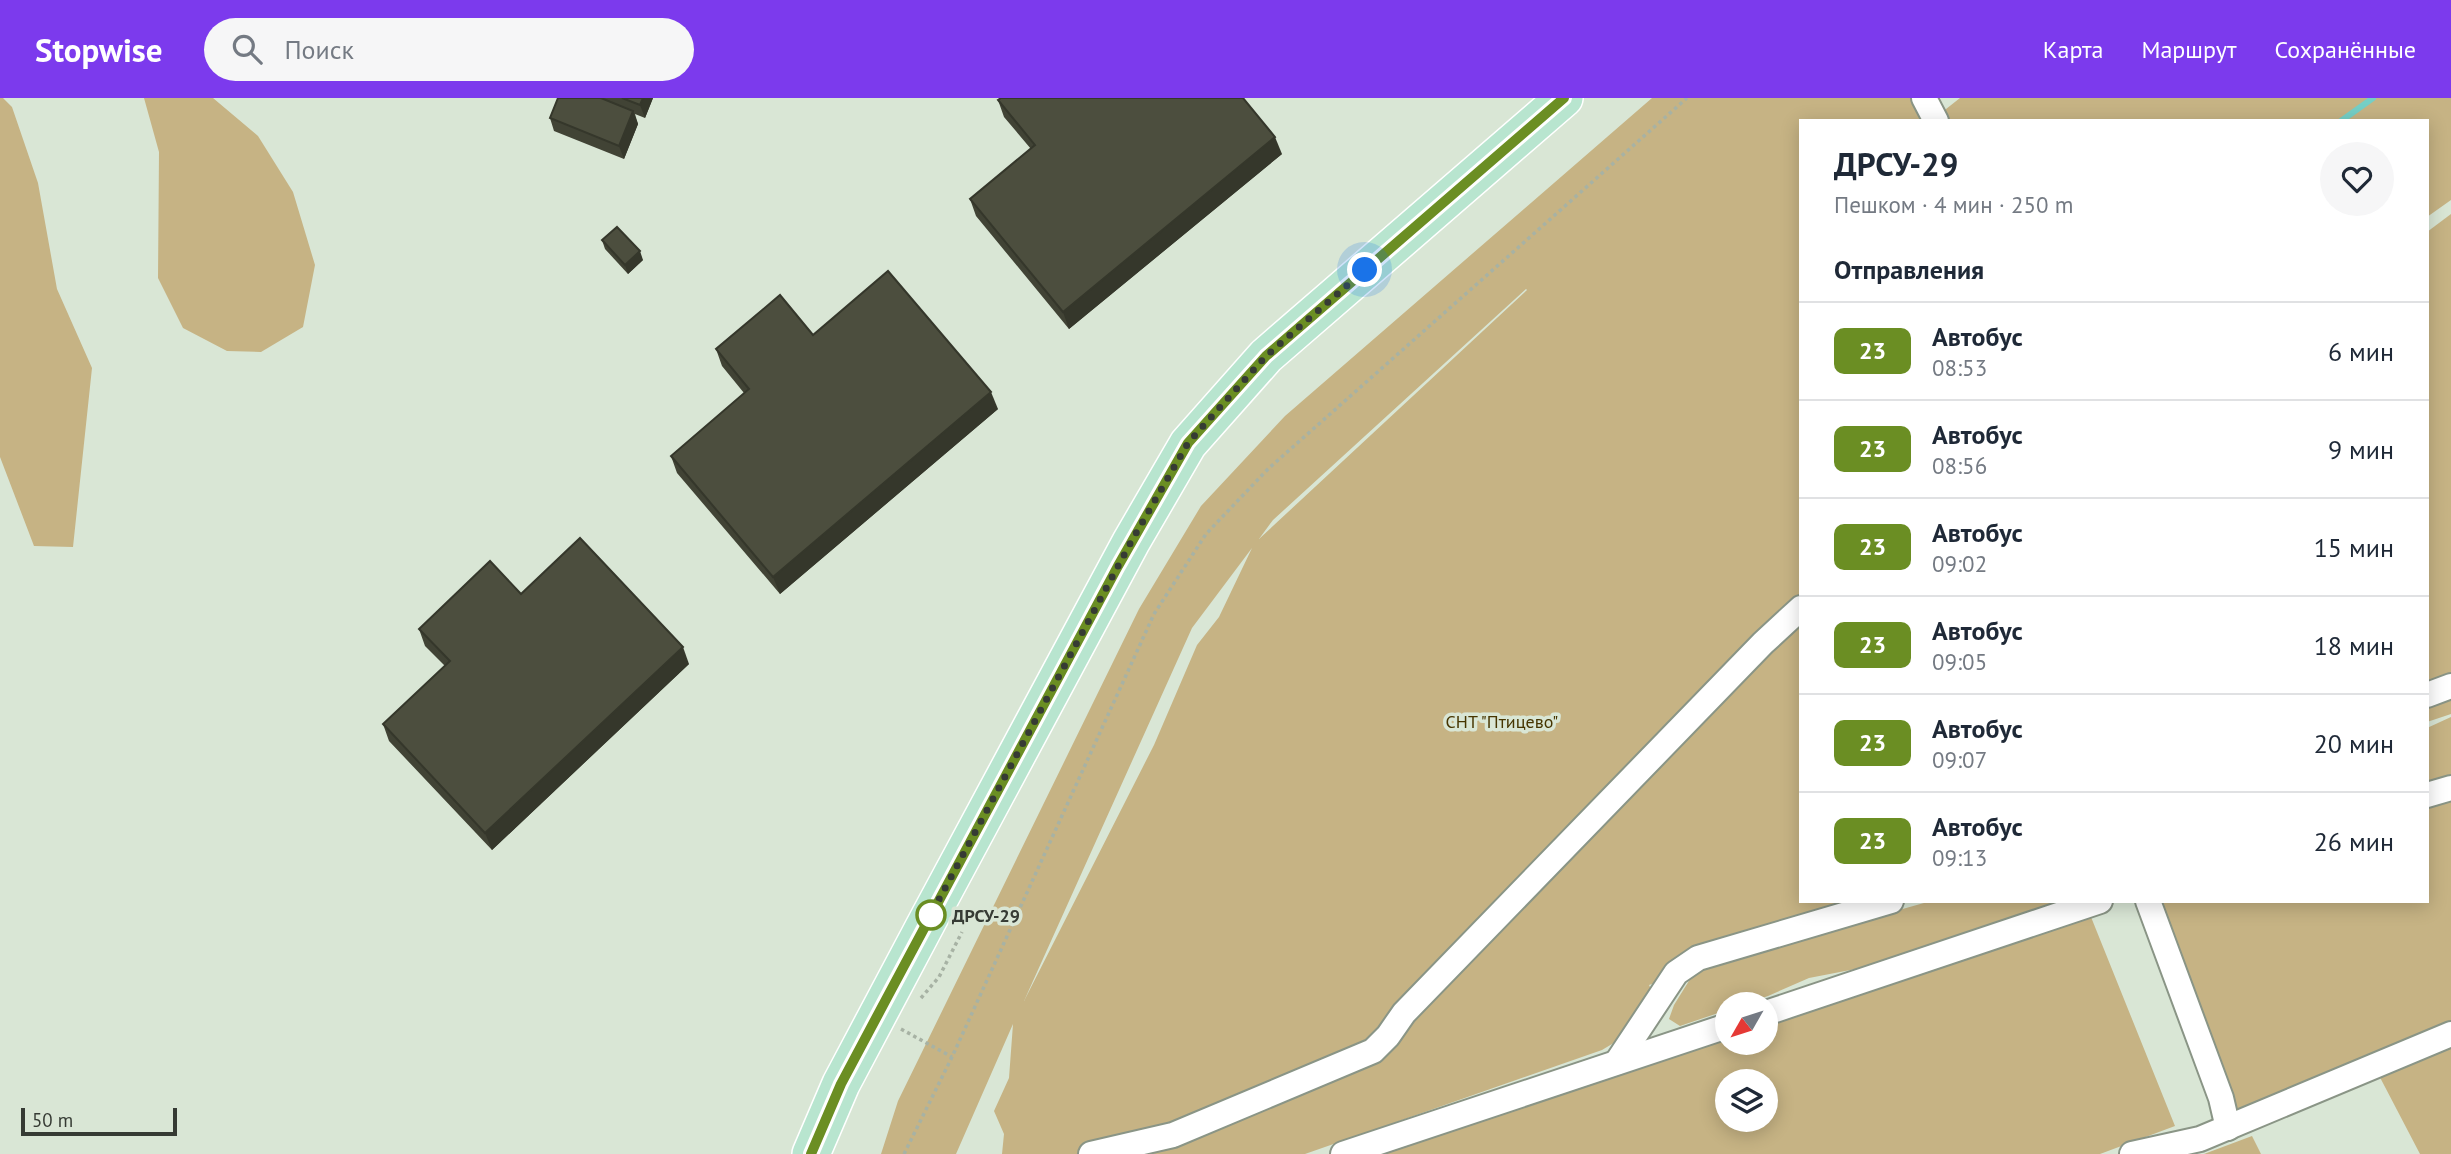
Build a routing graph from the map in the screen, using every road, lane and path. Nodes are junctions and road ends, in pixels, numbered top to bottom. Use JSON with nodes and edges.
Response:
{"nodes":[{"id":1,"x":1564,"y":98,"type":"edge"},
{"id":2,"x":1687,"y":98,"type":"edge"},
{"id":3,"x":1924,"y":98,"type":"edge"},
{"id":4,"x":1935,"y":119,"type":"edge"},
{"id":5,"x":1799,"y":610,"type":"edge"},
{"id":6,"x":2451,"y":686,"type":"edge"},
{"id":7,"x":2429,"y":694,"type":"edge"},
{"id":8,"x":2451,"y":788,"type":"edge"},
{"id":9,"x":2429,"y":794,"type":"edge"},
{"id":10,"x":1884,"y":903,"type":"edge"},
{"id":11,"x":2094,"y":903,"type":"edge"},
{"id":12,"x":2149,"y":903,"type":"edge"},
{"id":13,"x":962,"y":932,"type":"dead end"},
{"id":14,"x":913,"y":1007,"type":"dead end"},
{"id":15,"x":1778,"y":1009,"type":"edge"},
{"id":16,"x":1715,"y":1030,"type":"edge"},
{"id":17,"x":2448,"y":1041,"type":"edge"},
{"id":18,"x":1617,"y":1062,"type":"junction"},
{"id":19,"x":2228,"y":1128,"type":"junction"},
{"id":20,"x":811,"y":1154,"type":"edge"},
{"id":21,"x":904,"y":1154,"type":"edge"},
{"id":22,"x":1091,"y":1154,"type":"edge"},
{"id":23,"x":1343,"y":1154,"type":"edge"},
{"id":24,"x":2132,"y":1154,"type":"edge"}],
"edges":[{"from":1,"to":20,"type":"main road"},
{"from":2,"to":21,"type":"path"},
{"from":3,"to":4,"type":"street"},
{"from":5,"to":22,"type":"street"},
{"from":6,"to":7,"type":"street"},
{"from":8,"to":9,"type":"street"},
{"from":10,"to":18,"type":"street"},
{"from":11,"to":15,"type":"street"},
{"from":12,"to":19,"type":"street"},
{"from":13,"to":14,"type":"path"},
{"from":16,"to":18,"type":"street"},
{"from":17,"to":19,"type":"street"},
{"from":18,"to":23,"type":"street"},
{"from":19,"to":24,"type":"street"}]}
